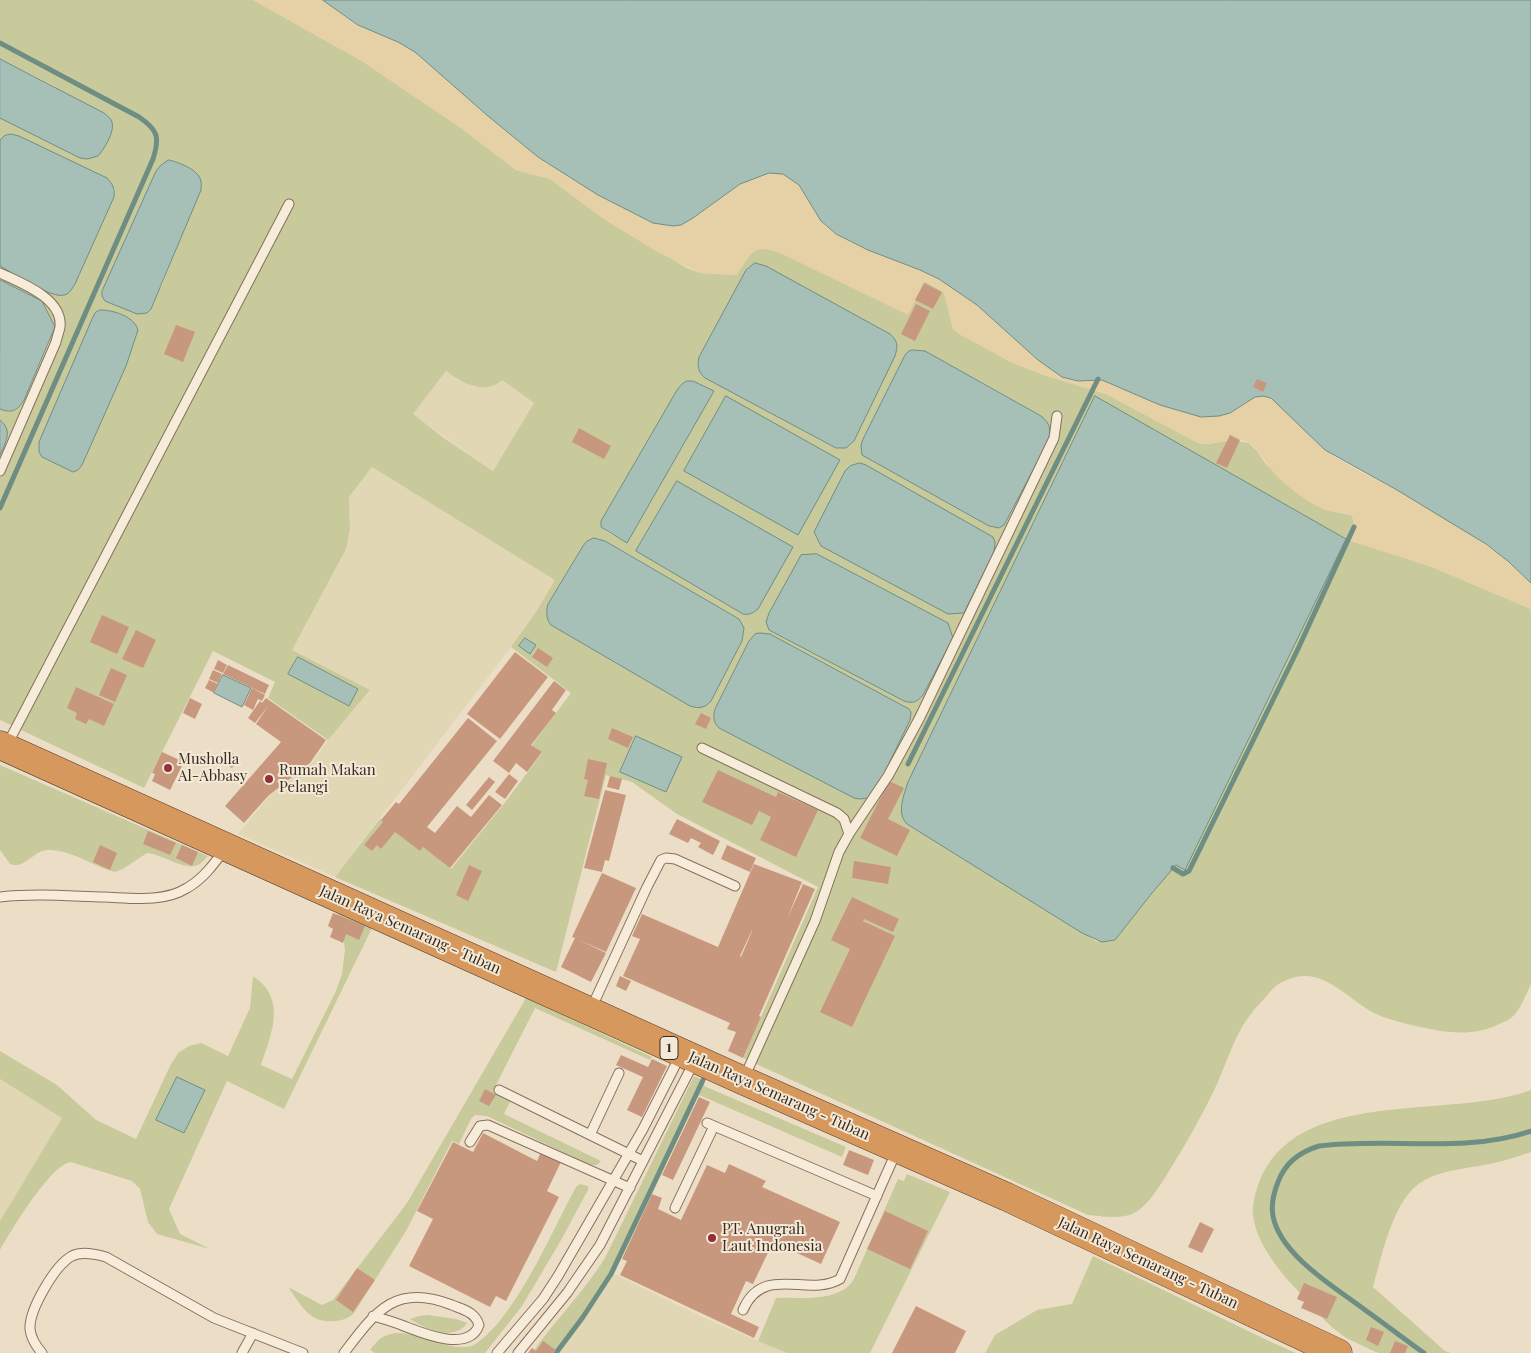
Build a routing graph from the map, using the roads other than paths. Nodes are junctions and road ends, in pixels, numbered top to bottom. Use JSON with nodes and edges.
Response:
{"nodes":[{"id":1,"x":289,"y":204,"type":"dead end"},
{"id":2,"x":0,"y":272,"type":"edge"},
{"id":3,"x":1058,"y":416,"type":"dead end"},
{"id":4,"x":0,"y":471,"type":"edge"},
{"id":5,"x":3,"y":747,"type":"edge"},
{"id":6,"x":702,"y":748,"type":"dead end"},
{"id":7,"x":849,"y":834,"type":"junction"},
{"id":8,"x":226,"y":847,"type":"junction"},
{"id":9,"x":735,"y":886,"type":"dead end"},
{"id":10,"x":0,"y":897,"type":"edge"},
{"id":11,"x":590,"y":1012,"type":"junction"},
{"id":12,"x":688,"y":1056,"type":"junction"},
{"id":13,"x":619,"y":1073,"type":"dead end"},
{"id":14,"x":742,"y":1080,"type":"junction"},
{"id":15,"x":498,"y":1090,"type":"dead end"},
{"id":16,"x":590,"y":1135,"type":"junction"},
{"id":17,"x":470,"y":1142,"type":"dead end"},
{"id":18,"x":898,"y":1148,"type":"junction"},
{"id":19,"x":628,"y":1154,"type":"junction"},
{"id":20,"x":643,"y":1161,"type":"junction"},
{"id":21,"x":613,"y":1180,"type":"junction"},
{"id":22,"x":630,"y":1188,"type":"junction"},
{"id":23,"x":877,"y":1196,"type":"junction"},
{"id":24,"x":675,"y":1208,"type":"dead end"},
{"id":25,"x":744,"y":1310,"type":"dead end"},
{"id":26,"x":373,"y":1316,"type":"junction"},
{"id":27,"x":253,"y":1333,"type":"junction"},
{"id":28,"x":42,"y":1353,"type":"edge"},
{"id":29,"x":242,"y":1353,"type":"edge"},
{"id":30,"x":302,"y":1353,"type":"edge"},
{"id":31,"x":344,"y":1353,"type":"edge"},
{"id":32,"x":497,"y":1353,"type":"edge"},
{"id":33,"x":518,"y":1353,"type":"edge"},
{"id":34,"x":1338,"y":1353,"type":"edge"}],
"edges":[{"from":1,"to":5,"type":"lane"},
{"from":2,"to":4,"type":"lane"},
{"from":3,"to":7,"type":"lane"},
{"from":5,"to":8,"type":"highway","name":"Jalan Raya Semarang - Tuban","number":"1"},
{"from":6,"to":7,"type":"lane"},
{"from":7,"to":14,"type":"lane"},
{"from":8,"to":10,"type":"lane"},
{"from":8,"to":11,"type":"highway","name":"Jalan Raya Semarang - Tuban","number":"1"},
{"from":9,"to":11,"type":"lane"},
{"from":11,"to":12,"type":"highway","name":"Jalan Raya Semarang - Tuban","number":"1"},
{"from":12,"to":14,"type":"highway","name":"Jalan Raya Semarang - Tuban","number":"1"},
{"from":12,"to":19,"type":"lane"},
{"from":12,"to":20,"type":"lane"},
{"from":13,"to":16,"type":"lane"},
{"from":14,"to":18,"type":"highway","name":"Jalan Raya Semarang - Tuban","number":"1"},
{"from":15,"to":16,"type":"lane"},
{"from":16,"to":19,"type":"lane"},
{"from":17,"to":21,"type":"lane"},
{"from":18,"to":23,"type":"lane"},
{"from":18,"to":34,"type":"highway","name":"Jalan Raya Semarang - Tuban","number":"1"},
{"from":19,"to":20,"type":"lane"},
{"from":19,"to":21,"type":"lane"},
{"from":20,"to":22,"type":"lane"},
{"from":21,"to":22,"type":"lane"},
{"from":21,"to":32,"type":"lane"},
{"from":22,"to":33,"type":"lane"},
{"from":23,"to":24,"type":"lane"},
{"from":23,"to":25,"type":"lane"},
{"from":26,"to":26,"type":"lane"},
{"from":26,"to":31,"type":"lane"},
{"from":27,"to":28,"type":"lane"},
{"from":27,"to":29,"type":"lane"},
{"from":27,"to":30,"type":"lane"}]}
